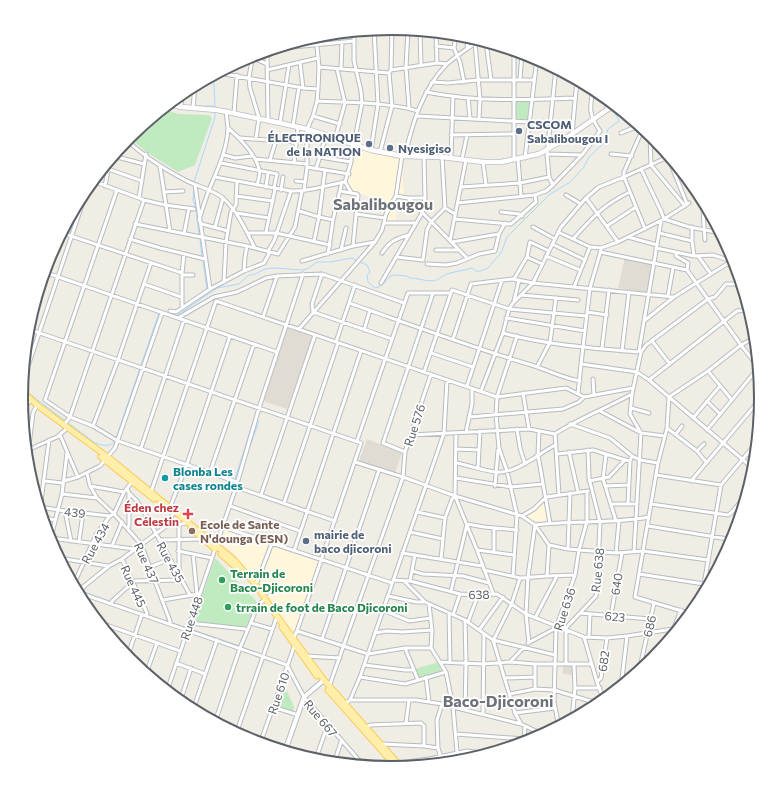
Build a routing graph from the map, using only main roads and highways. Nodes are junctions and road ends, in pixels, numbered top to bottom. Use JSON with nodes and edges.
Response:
{"nodes":[{"id":1,"x":176,"y":106,"type":"edge"},
{"id":2,"x":611,"y":108,"type":"edge"},
{"id":3,"x":28,"y":399,"type":"edge"},
{"id":4,"x":28,"y":402,"type":"edge"},
{"id":5,"x":36,"y":406,"type":"junction"},
{"id":6,"x":106,"y":459,"type":"junction"},
{"id":7,"x":171,"y":511,"type":"junction"},
{"id":8,"x":216,"y":547,"type":"junction"},
{"id":9,"x":294,"y":642,"type":"junction"},
{"id":10,"x":365,"y":728,"type":"junction"},
{"id":11,"x":393,"y":762,"type":"edge"},
{"id":12,"x":394,"y":762,"type":"edge"}],
"edges":[{"from":1,"to":2,"type":"main road"},
{"from":3,"to":5,"type":"main road"},
{"from":4,"to":5,"type":"main road"},
{"from":5,"to":6,"type":"main road"},
{"from":6,"to":7,"type":"main road"},
{"from":6,"to":7,"type":"main road"},
{"from":7,"to":8,"type":"main road"},
{"from":7,"to":8,"type":"main road"},
{"from":8,"to":9,"type":"main road"},
{"from":8,"to":9,"type":"main road"},
{"from":9,"to":10,"type":"main road"},
{"from":10,"to":11,"type":"main road"},
{"from":10,"to":12,"type":"main road"}]}
